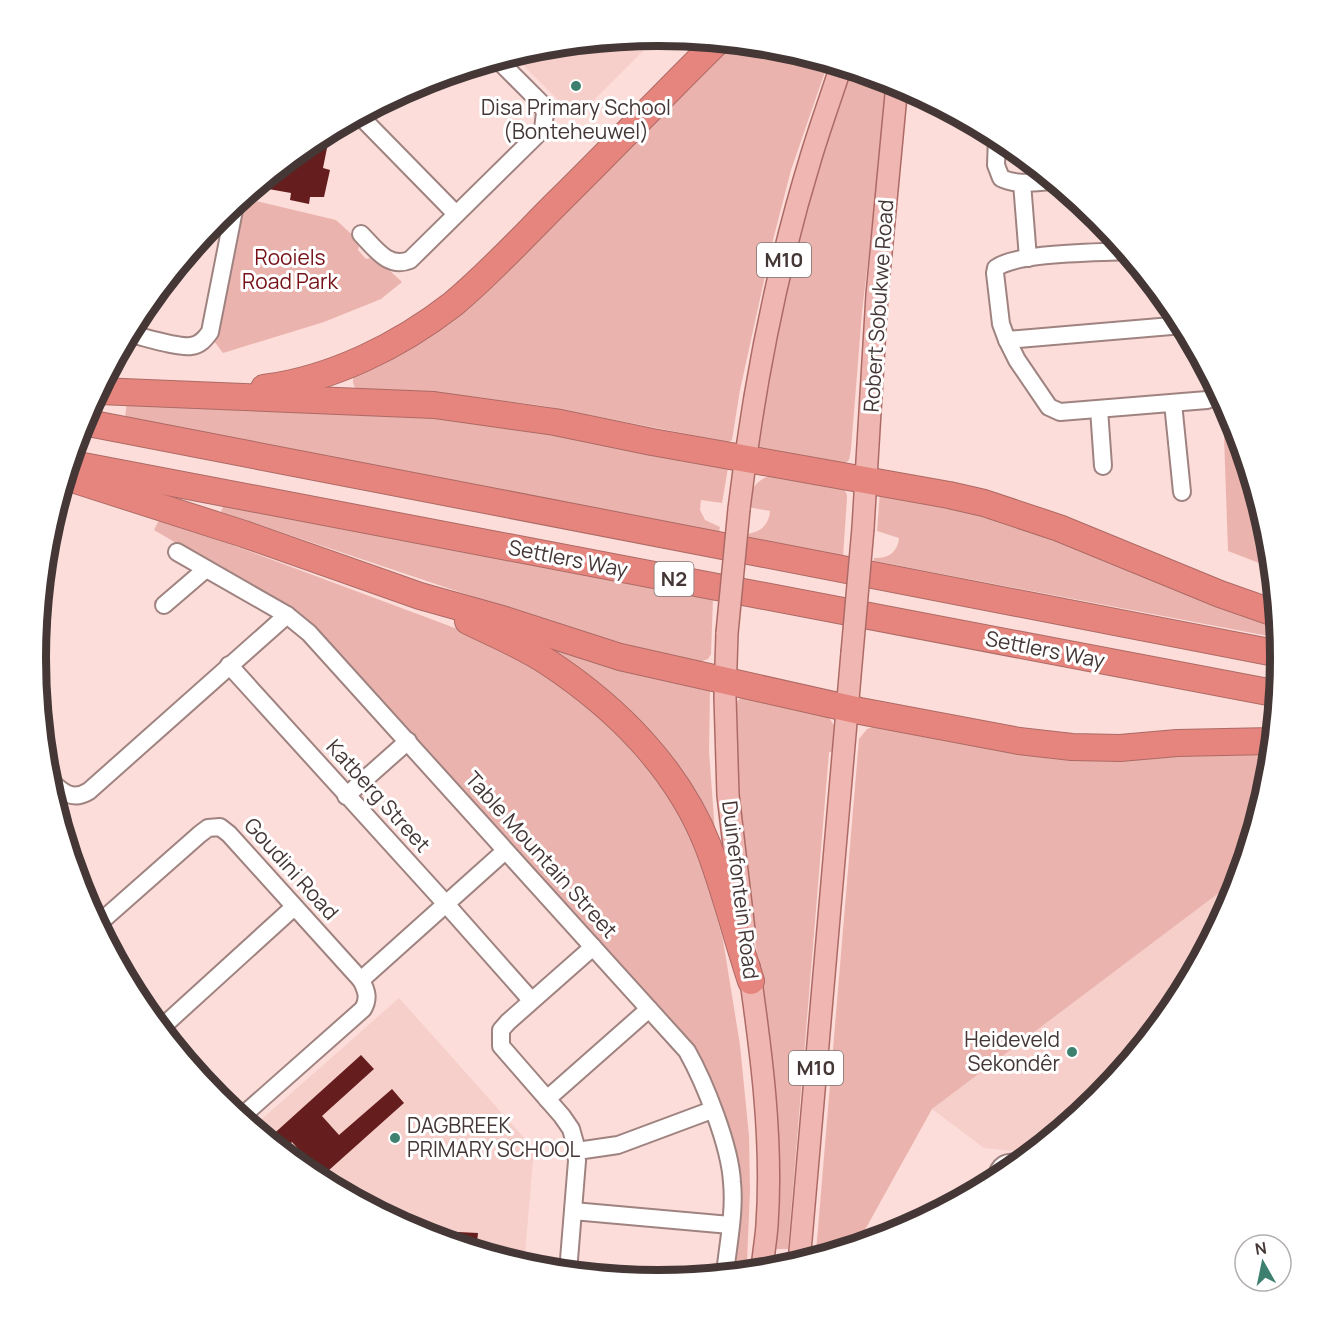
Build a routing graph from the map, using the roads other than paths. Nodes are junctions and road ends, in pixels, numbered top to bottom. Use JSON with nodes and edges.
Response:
{"nodes":[{"id":1,"x":710,"y":49,"type":"edge"},
{"id":2,"x":504,"y":66,"type":"edge"},
{"id":3,"x":838,"y":74,"type":"edge"},
{"id":4,"x":896,"y":94,"type":"edge"},
{"id":5,"x":365,"y":122,"type":"edge"},
{"id":6,"x":997,"y":148,"type":"edge"},
{"id":7,"x":1042,"y":182,"type":"edge"},
{"id":8,"x":1022,"y":183,"type":"junction"},
{"id":9,"x":456,"y":214,"type":"junction"},
{"id":10,"x":232,"y":220,"type":"edge"},
{"id":11,"x":361,"y":234,"type":"dead end"},
{"id":12,"x":1116,"y":252,"type":"edge"},
{"id":13,"x":1028,"y":258,"type":"junction"},
{"id":14,"x":1172,"y":326,"type":"edge"},
{"id":15,"x":139,"y":336,"type":"edge"},
{"id":16,"x":1006,"y":340,"type":"junction"},
{"id":17,"x":108,"y":391,"type":"edge"},
{"id":18,"x":207,"y":395,"type":"junction"},
{"id":19,"x":1212,"y":398,"type":"edge"},
{"id":20,"x":1173,"y":403,"type":"junction"},
{"id":21,"x":1099,"y":409,"type":"junction"},
{"id":22,"x":93,"y":424,"type":"edge"},
{"id":23,"x":746,"y":458,"type":"junction"},
{"id":24,"x":78,"y":466,"type":"edge"},
{"id":25,"x":1103,"y":466,"type":"dead end"},
{"id":26,"x":74,"y":479,"type":"edge"},
{"id":27,"x":866,"y":481,"type":"junction"},
{"id":28,"x":1182,"y":492,"type":"dead end"},
{"id":29,"x":177,"y":552,"type":"dead end"},
{"id":30,"x":206,"y":569,"type":"junction"},
{"id":31,"x":420,"y":597,"type":"junction"},
{"id":32,"x":164,"y":605,"type":"dead end"},
{"id":33,"x":1268,"y":611,"type":"edge"},
{"id":34,"x":287,"y":615,"type":"junction"},
{"id":35,"x":1270,"y":652,"type":"edge"},
{"id":36,"x":229,"y":665,"type":"junction"},
{"id":37,"x":725,"y":681,"type":"junction"},
{"id":38,"x":1269,"y":692,"type":"edge"},
{"id":39,"x":847,"y":707,"type":"junction"},
{"id":40,"x":408,"y":741,"type":"junction"},
{"id":41,"x":1265,"y":741,"type":"edge"},
{"id":42,"x":61,"y":790,"type":"edge"},
{"id":43,"x":346,"y":796,"type":"junction"},
{"id":44,"x":505,"y":851,"type":"junction"},
{"id":45,"x":447,"y":904,"type":"junction"},
{"id":46,"x":294,"y":907,"type":"junction"},
{"id":47,"x":105,"y":918,"type":"edge"},
{"id":48,"x":593,"y":946,"type":"junction"},
{"id":49,"x":361,"y":981,"type":"junction"},
{"id":50,"x":751,"y":981,"type":"junction"},
{"id":51,"x":531,"y":1000,"type":"junction"},
{"id":52,"x":649,"y":1009,"type":"junction"},
{"id":53,"x":167,"y":1022,"type":"edge"},
{"id":54,"x":547,"y":1099,"type":"junction"},
{"id":55,"x":712,"y":1110,"type":"junction"},
{"id":56,"x":247,"y":1111,"type":"edge"},
{"id":57,"x":577,"y":1151,"type":"junction"},
{"id":58,"x":573,"y":1211,"type":"junction"},
{"id":59,"x":730,"y":1225,"type":"junction"},
{"id":60,"x":800,"y":1254,"type":"edge"},
{"id":61,"x":763,"y":1261,"type":"edge"},
{"id":62,"x":569,"y":1263,"type":"edge"},
{"id":63,"x":726,"y":1266,"type":"edge"}],
"edges":[{"from":1,"to":18,"type":"highway"},
{"from":2,"to":9,"type":"street"},
{"from":3,"to":23,"type":"main road","number":"M10"},
{"from":4,"to":27,"type":"main road","name":"Robert Sobukwe Road","number":"M10"},
{"from":5,"to":9,"type":"street"},
{"from":6,"to":8,"type":"street"},
{"from":7,"to":8,"type":"street"},
{"from":8,"to":13,"type":"street"},
{"from":9,"to":11,"type":"street"},
{"from":10,"to":15,"type":"street"},
{"from":12,"to":13,"type":"street"},
{"from":13,"to":16,"type":"street"},
{"from":14,"to":16,"type":"street"},
{"from":16,"to":21,"type":"street"},
{"from":17,"to":18,"type":"highway"},
{"from":18,"to":23,"type":"highway"},
{"from":19,"to":20,"type":"street"},
{"from":20,"to":21,"type":"street"},
{"from":20,"to":28,"type":"street"},
{"from":21,"to":25,"type":"street"},
{"from":22,"to":35,"type":"highway","name":"Settlers Way","number":"N2"},
{"from":23,"to":27,"type":"highway"},
{"from":23,"to":37,"type":"main road","name":"Duinefontein Road","number":"M10","bridge":true},
{"from":24,"to":38,"type":"highway","name":"Settlers Way","number":"N2"},
{"from":26,"to":31,"type":"highway"},
{"from":27,"to":33,"type":"highway"},
{"from":27,"to":39,"type":"main road","name":"Robert Sobukwe Road","number":"M10","bridge":true},
{"from":29,"to":30,"type":"street","name":"Table Mountain Street"},
{"from":30,"to":32,"type":"street"},
{"from":30,"to":34,"type":"street","name":"Table Mountain Street"},
{"from":31,"to":37,"type":"highway"},
{"from":31,"to":50,"type":"highway"},
{"from":34,"to":36,"type":"street"},
{"from":34,"to":40,"type":"street","name":"Table Mountain Street"},
{"from":36,"to":42,"type":"street"},
{"from":36,"to":43,"type":"street","name":"Katberg Street"},
{"from":37,"to":39,"type":"highway"},
{"from":37,"to":50,"type":"main road","name":"Duinefontein Road","number":"M10"},
{"from":39,"to":41,"type":"highway"},
{"from":39,"to":60,"type":"main road","number":"M10"},
{"from":40,"to":43,"type":"street"},
{"from":40,"to":44,"type":"street","name":"Table Mountain Street"},
{"from":43,"to":45,"type":"street","name":"Katberg Street"},
{"from":44,"to":45,"type":"street"},
{"from":44,"to":48,"type":"street","name":"Table Mountain Street"},
{"from":45,"to":49,"type":"street"},
{"from":45,"to":51,"type":"street","name":"Katberg Street"},
{"from":46,"to":47,"type":"street","name":"Goudini Road"},
{"from":46,"to":49,"type":"street","name":"Goudini Road"},
{"from":46,"to":53,"type":"street"},
{"from":48,"to":51,"type":"street"},
{"from":48,"to":52,"type":"street","name":"Table Mountain Street"},
{"from":49,"to":56,"type":"street"},
{"from":50,"to":61,"type":"main road","name":"Duinefontein Road","number":"M10"},
{"from":51,"to":54,"type":"street"},
{"from":52,"to":54,"type":"street"},
{"from":52,"to":55,"type":"street","name":"Table Mountain Street"},
{"from":54,"to":57,"type":"street"},
{"from":55,"to":57,"type":"street"},
{"from":55,"to":59,"type":"street","name":"Table Mountain Street"},
{"from":57,"to":58,"type":"street"},
{"from":58,"to":59,"type":"street"},
{"from":58,"to":62,"type":"street"},
{"from":59,"to":63,"type":"street","name":"Table Mountain Street"}]}
